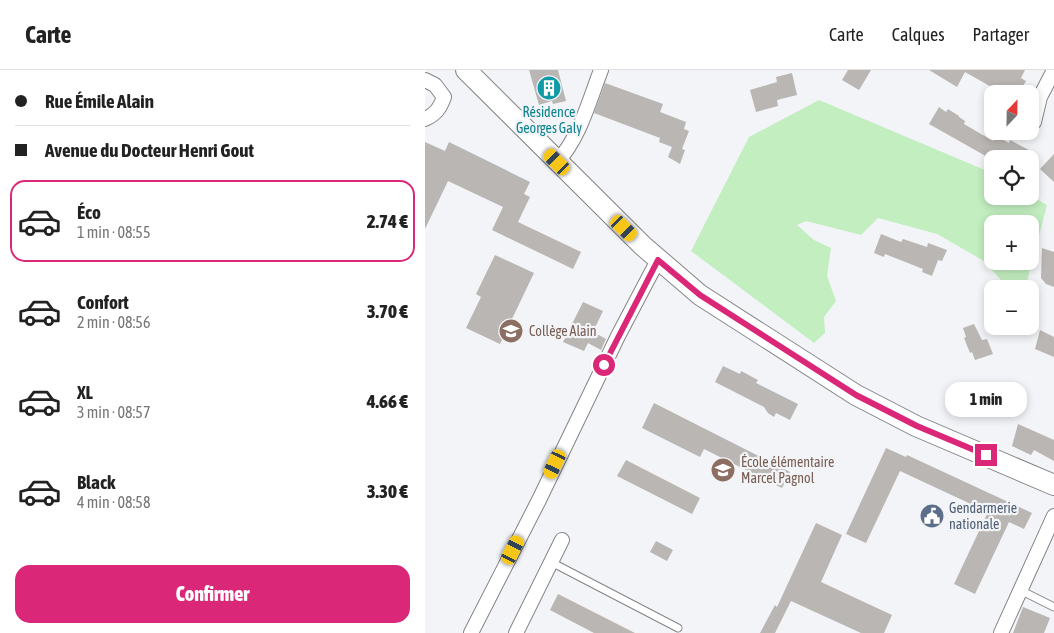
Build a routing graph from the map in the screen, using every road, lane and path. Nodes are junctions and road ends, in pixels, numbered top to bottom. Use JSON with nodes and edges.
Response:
{"nodes":[{"id":1,"x":466,"y":70,"type":"edge"},
{"id":2,"x":601,"y":70,"type":"edge"},
{"id":3,"x":1054,"y":70,"type":"edge"},
{"id":4,"x":425,"y":80,"type":"edge"},
{"id":5,"x":1039,"y":101,"type":"edge"},
{"id":6,"x":425,"y":119,"type":"edge"},
{"id":7,"x":557,"y":162,"type":"junction"},
{"id":8,"x":658,"y":260,"type":"junction"},
{"id":9,"x":1054,"y":485,"type":"edge"},
{"id":10,"x":1054,"y":516,"type":"edge"},
{"id":11,"x":562,"y":540,"type":"dead end"},
{"id":12,"x":551,"y":562,"type":"junction"},
{"id":13,"x":1020,"y":590,"type":"junction"},
{"id":14,"x":1054,"y":607,"type":"edge"},
{"id":15,"x":678,"y":628,"type":"dead end"},
{"id":16,"x":471,"y":633,"type":"edge"},
{"id":17,"x":516,"y":633,"type":"edge"},
{"id":18,"x":1001,"y":633,"type":"edge"}],
"edges":[{"from":1,"to":7,"type":"main road"},
{"from":2,"to":7,"type":"street"},
{"from":3,"to":5,"type":"street"},
{"from":4,"to":6,"type":"street"},
{"from":7,"to":8,"type":"main road"},
{"from":8,"to":9,"type":"main road"},
{"from":8,"to":16,"type":"street"},
{"from":10,"to":13,"type":"street"},
{"from":11,"to":12,"type":"street"},
{"from":12,"to":15,"type":"lane"},
{"from":12,"to":17,"type":"street"},
{"from":13,"to":14,"type":"lane"},
{"from":13,"to":18,"type":"street"}]}
